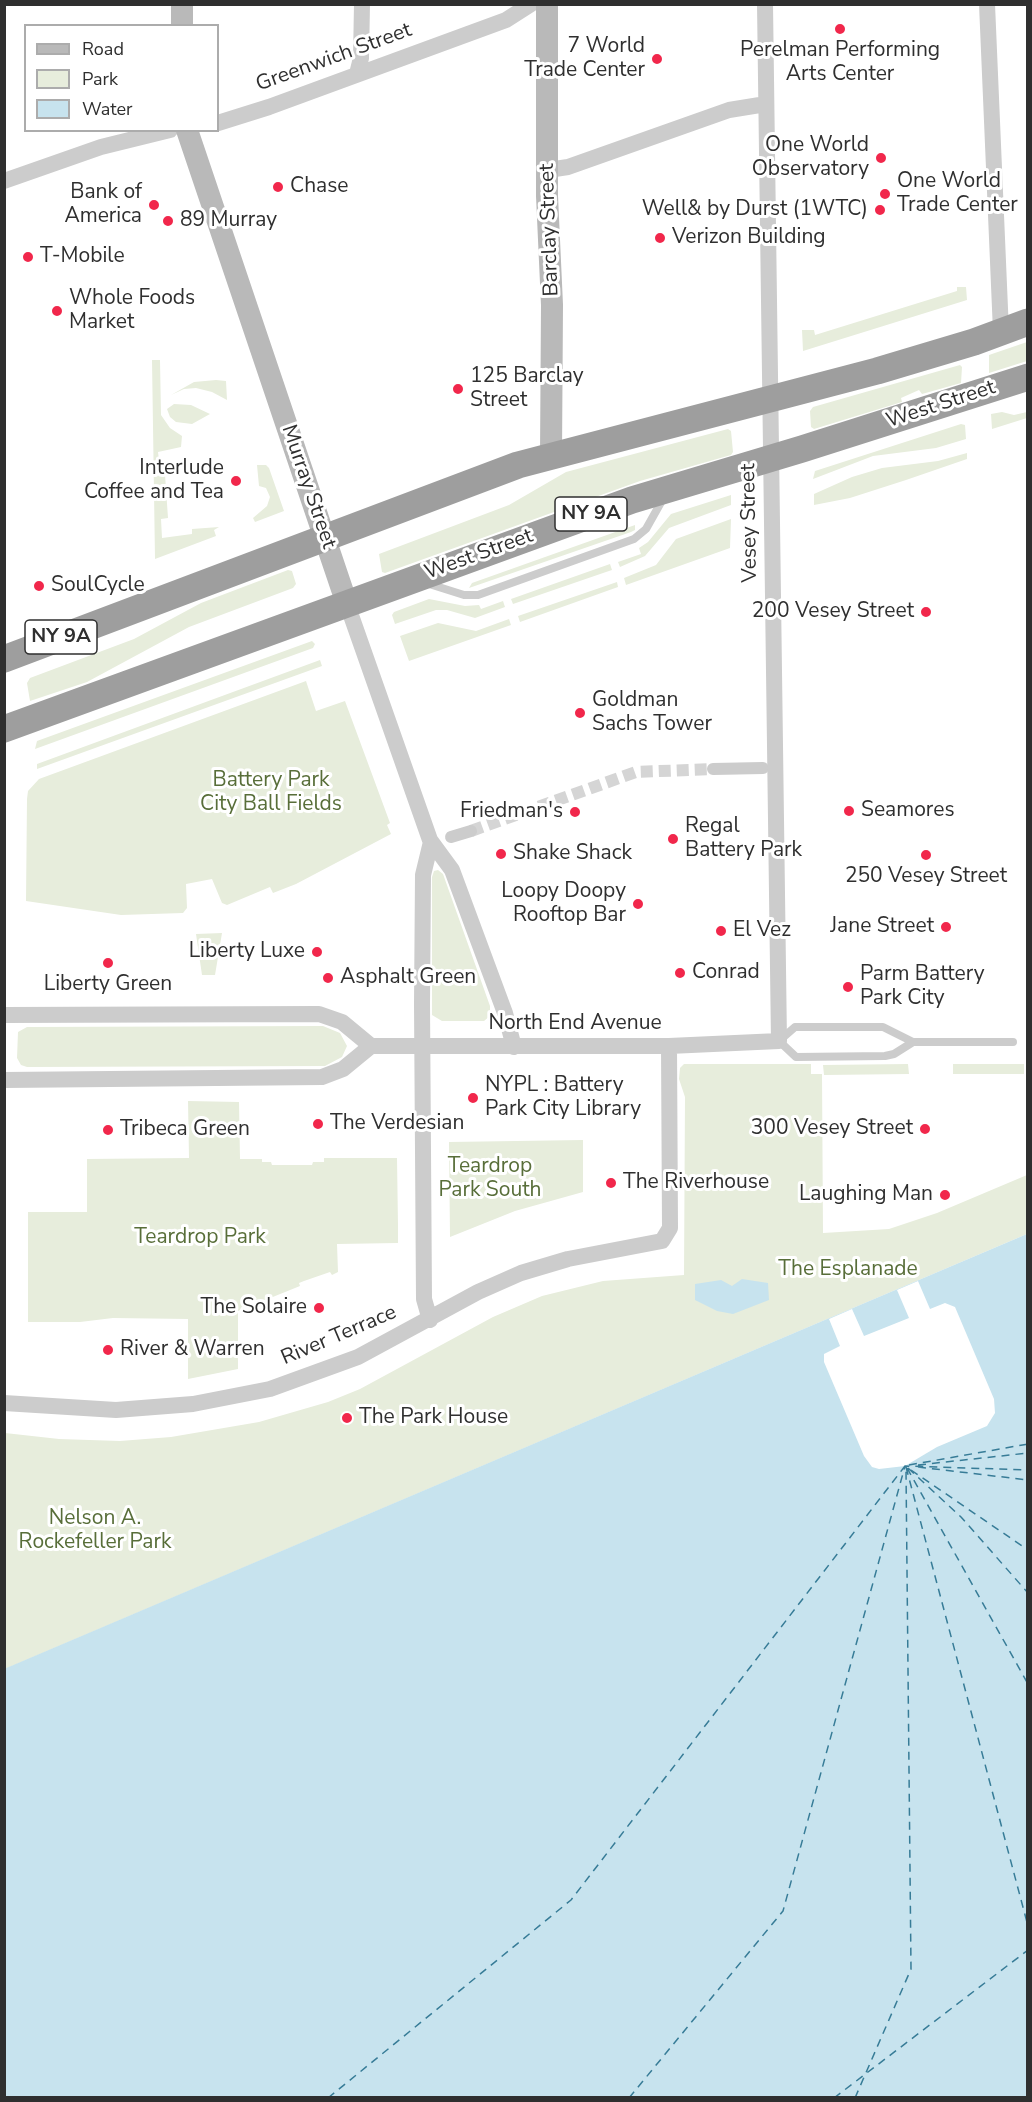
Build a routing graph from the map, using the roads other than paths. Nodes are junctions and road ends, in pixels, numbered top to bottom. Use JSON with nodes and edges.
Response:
{"nodes":[{"id":1,"x":182,"y":4,"type":"edge"},
{"id":2,"x":362,"y":4,"type":"edge"},
{"id":3,"x":531,"y":4,"type":"edge"},
{"id":4,"x":547,"y":4,"type":"edge"},
{"id":5,"x":765,"y":4,"type":"edge"},
{"id":6,"x":987,"y":4,"type":"edge"},
{"id":7,"x":182,"y":24,"type":"edge"},
{"id":8,"x":357,"y":74,"type":"junction"},
{"id":9,"x":766,"y":104,"type":"junction"},
{"id":10,"x":219,"y":123,"type":"edge"},
{"id":11,"x":162,"y":132,"type":"edge"},
{"id":12,"x":189,"y":132,"type":"edge"},
{"id":13,"x":548,"y":170,"type":"junction"},
{"id":14,"x":4,"y":181,"type":"edge"},
{"id":15,"x":1028,"y":322,"type":"edge"},
{"id":16,"x":1001,"y":332,"type":"junction"},
{"id":17,"x":1028,"y":377,"type":"edge"},
{"id":18,"x":770,"y":399,"type":"junction"},
{"id":19,"x":551,"y":455,"type":"junction"},
{"id":20,"x":772,"y":458,"type":"junction"},
{"id":21,"x":668,"y":488,"type":"junction"},
{"id":22,"x":325,"y":536,"type":"junction"},
{"id":23,"x":414,"y":579,"type":"junction"},
{"id":24,"x":347,"y":604,"type":"junction"},
{"id":25,"x":4,"y":659,"type":"edge"},
{"id":26,"x":4,"y":729,"type":"edge"},
{"id":27,"x":763,"y":768,"type":"dead end"},
{"id":28,"x":713,"y":770,"type":"tunnel mouth"},
{"id":29,"x":471,"y":831,"type":"tunnel mouth"},
{"id":30,"x":452,"y":837,"type":"dead end"},
{"id":31,"x":431,"y":842,"type":"junction"},
{"id":32,"x":4,"y":1015,"type":"edge"},
{"id":33,"x":779,"y":1041,"type":"junction"},
{"id":34,"x":913,"y":1042,"type":"junction"},
{"id":35,"x":1013,"y":1042,"type":"dead end"},
{"id":36,"x":371,"y":1046,"type":"junction"},
{"id":37,"x":423,"y":1046,"type":"junction"},
{"id":38,"x":669,"y":1046,"type":"junction"},
{"id":39,"x":514,"y":1047,"type":"junction"},
{"id":40,"x":4,"y":1080,"type":"edge"},
{"id":41,"x":430,"y":1320,"type":"junction"},
{"id":42,"x":4,"y":1403,"type":"edge"}],
"edges":[{"from":1,"to":7,"type":"main road"},
{"from":2,"to":8,"type":"street"},
{"from":3,"to":8,"type":"street","name":"Greenwich Street"},
{"from":4,"to":13,"type":"main road","name":"Barclay Street"},
{"from":5,"to":9,"type":"street","name":"Vesey Street"},
{"from":6,"to":16,"type":"street"},
{"from":8,"to":10,"type":"street","name":"Greenwich Street"},
{"from":9,"to":13,"type":"street"},
{"from":9,"to":18,"type":"street","name":"Vesey Street"},
{"from":11,"to":14,"type":"street"},
{"from":12,"to":22,"type":"main road","name":"Murray Street"},
{"from":13,"to":19,"type":"main road","name":"Barclay Street"},
{"from":15,"to":16,"type":"highway","number":"NY 9A"},
{"from":16,"to":18,"type":"highway","number":"NY 9A"},
{"from":17,"to":20,"type":"highway","name":"West Street","number":"NY 9A"},
{"from":18,"to":19,"type":"highway","number":"NY 9A"},
{"from":18,"to":20,"type":"street","name":"Vesey Street"},
{"from":19,"to":22,"type":"highway","number":"NY 9A"},
{"from":20,"to":21,"type":"highway","name":"West Street","number":"NY 9A"},
{"from":20,"to":33,"type":"street","name":"Vesey Street"},
{"from":21,"to":23,"type":"highway","name":"West Street","number":"NY 9A"},
{"from":21,"to":23,"type":"lane"},
{"from":22,"to":24,"type":"main road","name":"Murray Street"},
{"from":22,"to":25,"type":"highway","number":"NY 9A"},
{"from":23,"to":24,"type":"highway","name":"West Street","number":"NY 9A"},
{"from":24,"to":26,"type":"highway","name":"West Street","number":"NY 9A"},
{"from":24,"to":31,"type":"street","name":"Murray Street"},
{"from":27,"to":28,"type":"street"},
{"from":29,"to":30,"type":"street"},
{"from":31,"to":37,"type":"street"},
{"from":31,"to":39,"type":"street","name":"Murray Street"},
{"from":32,"to":36,"type":"street"},
{"from":33,"to":34,"type":"lane","name":"North End Avenue"},
{"from":33,"to":34,"type":"lane","name":"North End Avenue"},
{"from":33,"to":38,"type":"street","name":"North End Avenue"},
{"from":34,"to":35,"type":"lane","name":"North End Avenue"},
{"from":36,"to":37,"type":"street","name":"North End Avenue"},
{"from":36,"to":40,"type":"street"},
{"from":37,"to":39,"type":"street","name":"North End Avenue"},
{"from":37,"to":41,"type":"street"},
{"from":38,"to":39,"type":"street","name":"North End Avenue"},
{"from":38,"to":41,"type":"street","name":"River Terrace"},
{"from":41,"to":42,"type":"street","name":"River Terrace"}]}
